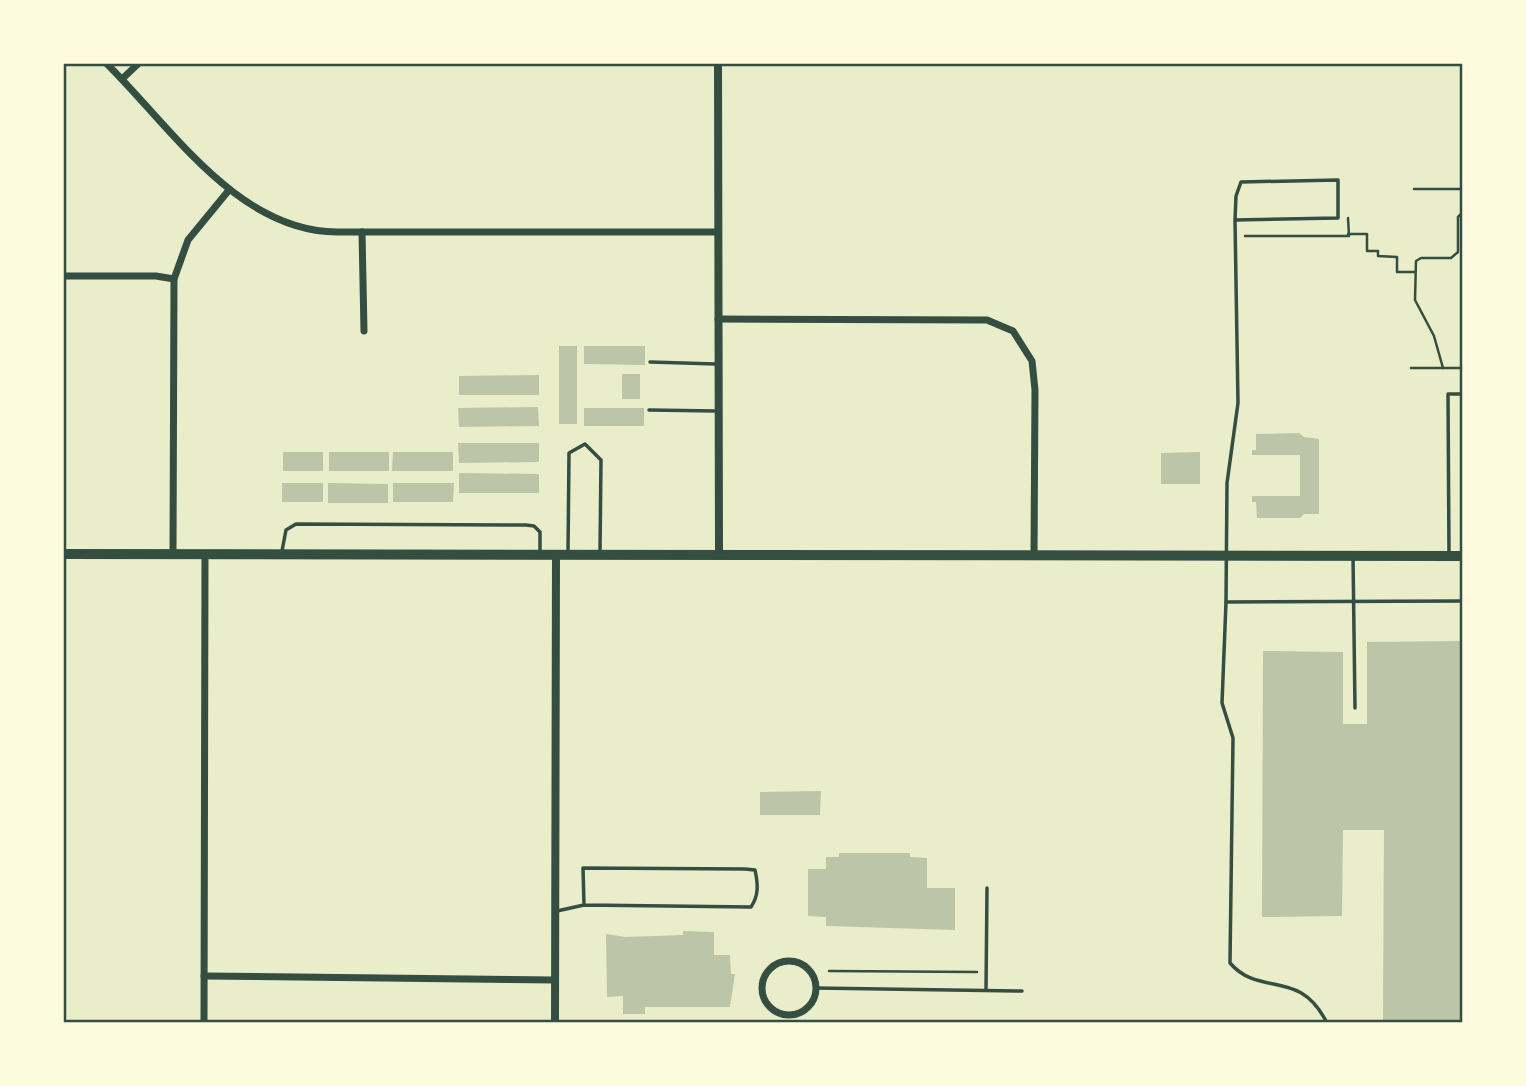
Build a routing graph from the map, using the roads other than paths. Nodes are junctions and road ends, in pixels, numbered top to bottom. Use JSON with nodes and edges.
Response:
{"nodes":[{"id":1,"x":106,"y":63,"type":"edge"},
{"id":2,"x":139,"y":63,"type":"edge"},
{"id":3,"x":718,"y":63,"type":"edge"},
{"id":4,"x":122,"y":79,"type":"junction"},
{"id":5,"x":229,"y":190,"type":"junction"},
{"id":6,"x":1235,"y":220,"type":"junction"},
{"id":7,"x":362,"y":232,"type":"junction"},
{"id":8,"x":718,"y":232,"type":"junction"},
{"id":9,"x":63,"y":276,"type":"edge"},
{"id":10,"x":174,"y":279,"type":"junction"},
{"id":11,"x":718,"y":319,"type":"junction"},
{"id":12,"x":365,"y":331,"type":"dead end"},
{"id":13,"x":650,"y":362,"type":"dead end"},
{"id":14,"x":719,"y":364,"type":"junction"},
{"id":15,"x":1463,"y":394,"type":"edge"},
{"id":16,"x":649,"y":410,"type":"dead end"},
{"id":17,"x":718,"y":411,"type":"junction"},
{"id":18,"x":63,"y":554,"type":"edge"},
{"id":19,"x":173,"y":554,"type":"junction"},
{"id":20,"x":205,"y":554,"type":"junction"},
{"id":21,"x":282,"y":554,"type":"junction"},
{"id":22,"x":540,"y":555,"type":"junction"},
{"id":23,"x":556,"y":555,"type":"junction"},
{"id":24,"x":568,"y":555,"type":"junction"},
{"id":25,"x":600,"y":555,"type":"junction"},
{"id":26,"x":719,"y":555,"type":"junction"},
{"id":27,"x":1226,"y":555,"type":"junction"},
{"id":28,"x":1449,"y":555,"type":"junction"},
{"id":29,"x":1034,"y":556,"type":"junction"},
{"id":30,"x":1353,"y":556,"type":"junction"},
{"id":31,"x":1463,"y":556,"type":"edge"},
{"id":32,"x":1463,"y":601,"type":"edge"},
{"id":33,"x":1226,"y":602,"type":"junction"},
{"id":34,"x":1353,"y":602,"type":"junction"},
{"id":35,"x":1354,"y":708,"type":"dead end"},
{"id":36,"x":987,"y":888,"type":"dead end"},
{"id":37,"x":584,"y":905,"type":"junction"},
{"id":38,"x":555,"y":911,"type":"junction"},
{"id":39,"x":204,"y":976,"type":"junction"},
{"id":40,"x":554,"y":980,"type":"junction"},
{"id":41,"x":815,"y":988,"type":"junction"},
{"id":42,"x":986,"y":990,"type":"junction"},
{"id":43,"x":1022,"y":990,"type":"dead end"},
{"id":44,"x":788,"y":1019,"type":"edge"},
{"id":45,"x":204,"y":1023,"type":"edge"},
{"id":46,"x":555,"y":1023,"type":"edge"},
{"id":47,"x":1327,"y":1023,"type":"edge"}],
"edges":[{"from":1,"to":4,"type":"street"},
{"from":2,"to":4,"type":"street"},
{"from":3,"to":8,"type":"street"},
{"from":4,"to":5,"type":"street"},
{"from":5,"to":7,"type":"street"},
{"from":5,"to":10,"type":"street"},
{"from":6,"to":6,"type":"lane"},
{"from":6,"to":27,"type":"lane"},
{"from":7,"to":8,"type":"street"},
{"from":7,"to":12,"type":"street"},
{"from":8,"to":11,"type":"street"},
{"from":9,"to":10,"type":"street"},
{"from":10,"to":19,"type":"street"},
{"from":11,"to":14,"type":"street"},
{"from":11,"to":29,"type":"street"},
{"from":13,"to":14,"type":"lane"},
{"from":14,"to":17,"type":"street"},
{"from":15,"to":28,"type":"lane"},
{"from":16,"to":17,"type":"lane"},
{"from":17,"to":26,"type":"street"},
{"from":18,"to":19,"type":"main road"},
{"from":19,"to":20,"type":"main road"},
{"from":20,"to":21,"type":"main road"},
{"from":20,"to":39,"type":"street"},
{"from":21,"to":22,"type":"main road"},
{"from":21,"to":22,"type":"lane"},
{"from":22,"to":23,"type":"main road"},
{"from":23,"to":24,"type":"main road"},
{"from":23,"to":38,"type":"street"},
{"from":24,"to":25,"type":"main road"},
{"from":24,"to":25,"type":"lane"},
{"from":25,"to":26,"type":"main road"},
{"from":26,"to":29,"type":"main road"},
{"from":27,"to":29,"type":"main road"},
{"from":27,"to":30,"type":"main road"},
{"from":27,"to":33,"type":"lane"},
{"from":28,"to":30,"type":"main road"},
{"from":28,"to":31,"type":"main road"},
{"from":30,"to":34,"type":"lane"},
{"from":32,"to":34,"type":"lane"},
{"from":33,"to":34,"type":"lane"},
{"from":33,"to":47,"type":"lane"},
{"from":34,"to":35,"type":"lane"},
{"from":36,"to":42,"type":"lane"},
{"from":37,"to":37,"type":"lane"},
{"from":37,"to":38,"type":"lane"},
{"from":38,"to":40,"type":"street"},
{"from":39,"to":40,"type":"street"},
{"from":39,"to":45,"type":"street"},
{"from":40,"to":46,"type":"street"},
{"from":41,"to":42,"type":"lane"},
{"from":41,"to":44,"type":"street"},
{"from":41,"to":44,"type":"street"},
{"from":42,"to":43,"type":"lane"}]}
